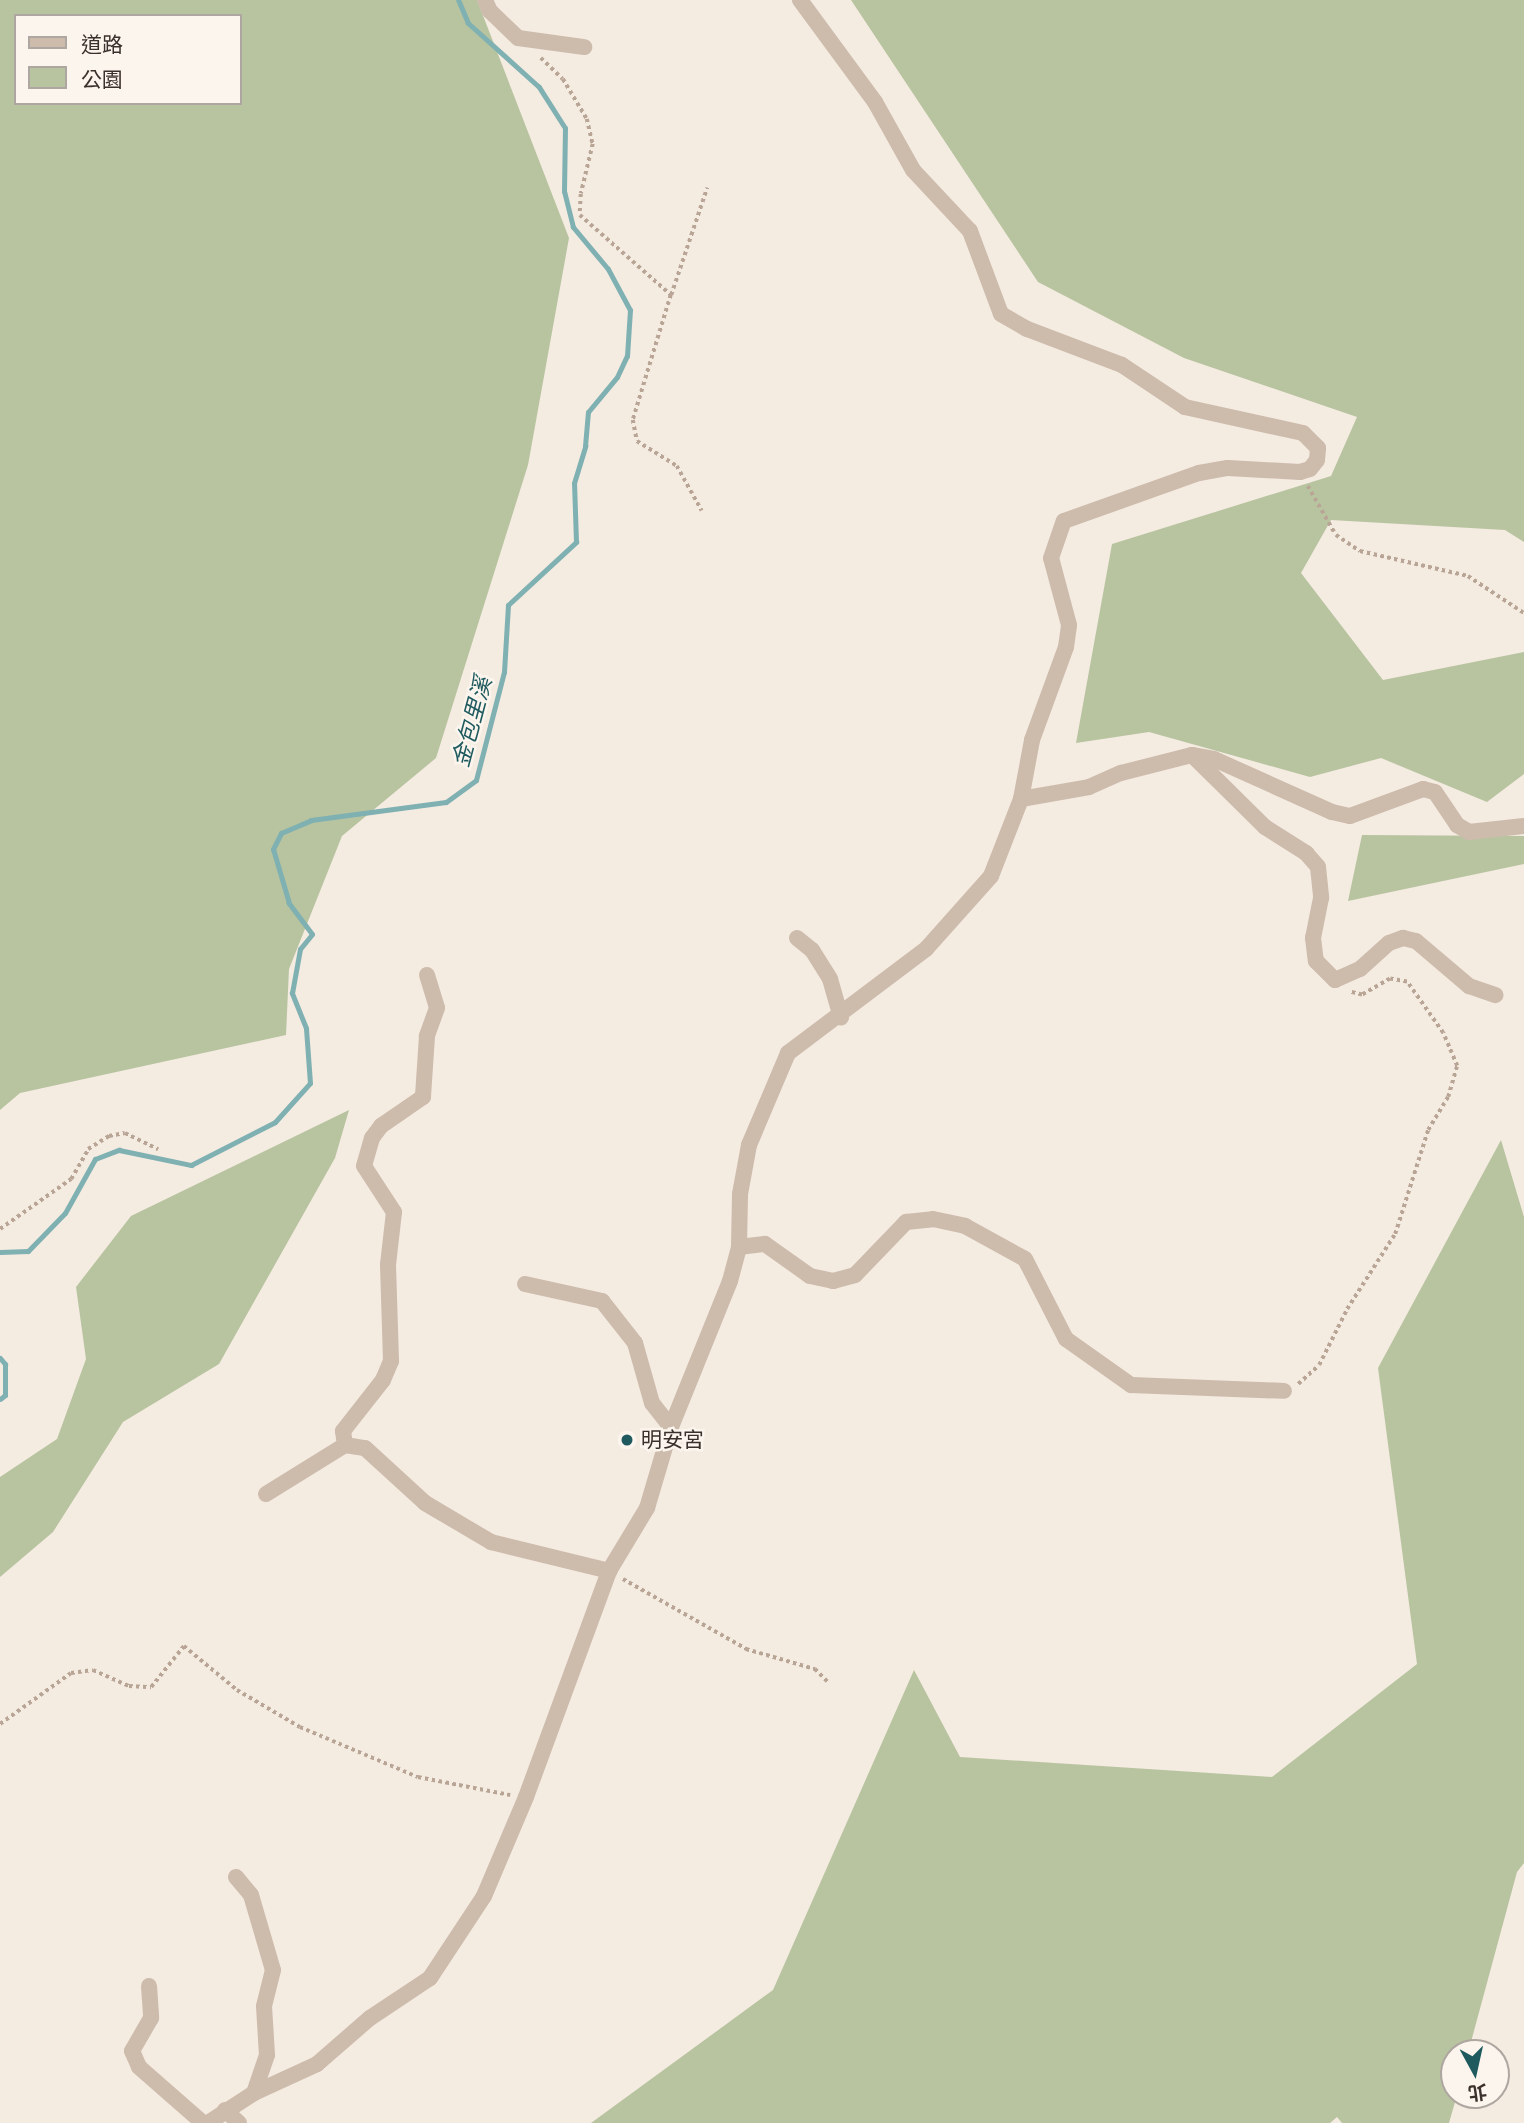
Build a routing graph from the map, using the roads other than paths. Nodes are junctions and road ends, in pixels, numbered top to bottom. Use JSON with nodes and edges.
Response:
{"nodes":[{"id":1,"x":485,"y":0,"type":"edge"},
{"id":2,"x":800,"y":0,"type":"edge"},
{"id":3,"x":584,"y":47,"type":"dead end"},
{"id":4,"x":1192,"y":755,"type":"junction"},
{"id":5,"x":1021,"y":799,"type":"junction"},
{"id":6,"x":1524,"y":826,"type":"edge"},
{"id":7,"x":797,"y":938,"type":"dead end"},
{"id":8,"x":427,"y":975,"type":"dead end"},
{"id":9,"x":1495,"y":995,"type":"dead end"},
{"id":10,"x":841,"y":1017,"type":"junction"},
{"id":11,"x":738,"y":1247,"type":"junction"},
{"id":12,"x":525,"y":1284,"type":"dead end"},
{"id":13,"x":1284,"y":1391,"type":"road end"},
{"id":14,"x":671,"y":1427,"type":"junction"},
{"id":15,"x":345,"y":1446,"type":"junction"},
{"id":16,"x":266,"y":1494,"type":"dead end"},
{"id":17,"x":609,"y":1571,"type":"junction"},
{"id":18,"x":236,"y":1877,"type":"dead end"},
{"id":19,"x":149,"y":1986,"type":"dead end"},
{"id":20,"x":254,"y":2092,"type":"junction"},
{"id":21,"x":225,"y":2110,"type":"junction"},
{"id":22,"x":206,"y":2123,"type":"edge"},
{"id":23,"x":239,"y":2123,"type":"edge"}],
"edges":[{"from":1,"to":3,"type":"street"},
{"from":2,"to":5,"type":"street"},
{"from":4,"to":5,"type":"street"},
{"from":4,"to":6,"type":"street"},
{"from":4,"to":9,"type":"street"},
{"from":5,"to":10,"type":"street"},
{"from":7,"to":10,"type":"street"},
{"from":8,"to":15,"type":"street"},
{"from":10,"to":11,"type":"street"},
{"from":11,"to":13,"type":"street"},
{"from":11,"to":14,"type":"street"},
{"from":12,"to":14,"type":"street"},
{"from":14,"to":17,"type":"street"},
{"from":15,"to":16,"type":"street"},
{"from":15,"to":17,"type":"street"},
{"from":17,"to":20,"type":"street"},
{"from":18,"to":20,"type":"street"},
{"from":19,"to":22,"type":"street"},
{"from":20,"to":21,"type":"street"},
{"from":21,"to":22,"type":"street"},
{"from":21,"to":23,"type":"street"}]}
